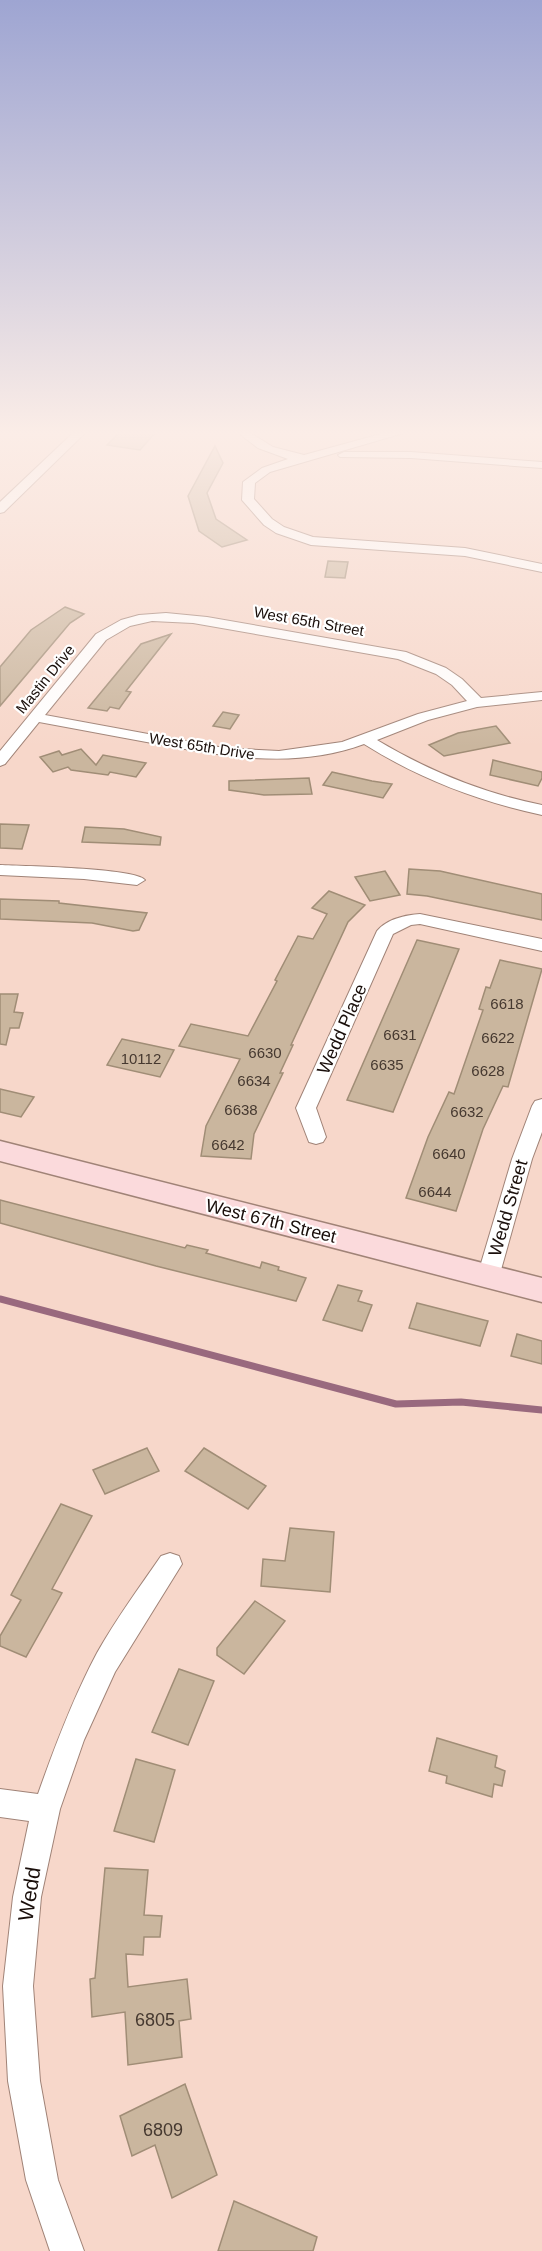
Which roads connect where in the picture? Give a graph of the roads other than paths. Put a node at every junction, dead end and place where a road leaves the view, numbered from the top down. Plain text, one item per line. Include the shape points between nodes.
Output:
1 (300, 537) edge
2 (542, 568) edge
3 (122, 625) joint
4 (542, 696) edge
5 (477, 703) junction
6 (35, 717) junction
7 (367, 740) junction
8 (0, 761) edge
9 (542, 810) edge
10 (0, 870) edge
11 (137, 880) dead end
12 (542, 945) edge
13 (542, 1106) edge
14 (316, 1137) dead end
15 (0, 1151) edge
16 (488, 1277) junction
17 (542, 1290) edge
18 (171, 1564) dead end
19 (0, 1803) edge
20 (46, 1809) junction
21 (67, 2251) edge

1 - 2 street via 465,552
3 - 5 street, West 65th Street via 139,619 177,616 401,655 441,671
3 - 6 street, Mastin Drive via 101,637
4 - 5 street, West 65th Drive
5 - 7 street, West 65th Drive via 423,717
6 - 7 street, West 65th Drive via 265,755 309,753
6 - 8 street, Mastin Drive
7 - 9 street via 453,787
10 - 11 street
12 - 14 street, Wedd Place via 420,919 407,920 386,931 306,1108
13 - 16 street, Wedd Street via 522,1159
15 - 16 street, West 67th Street
16 - 17 street, West 67th Street
18 - 20 street, Wedd via 106,1663 72,1737
19 - 20 street
20 - 21 street, Wedd via 27,1897 18,1986 24,2081 42,2180

